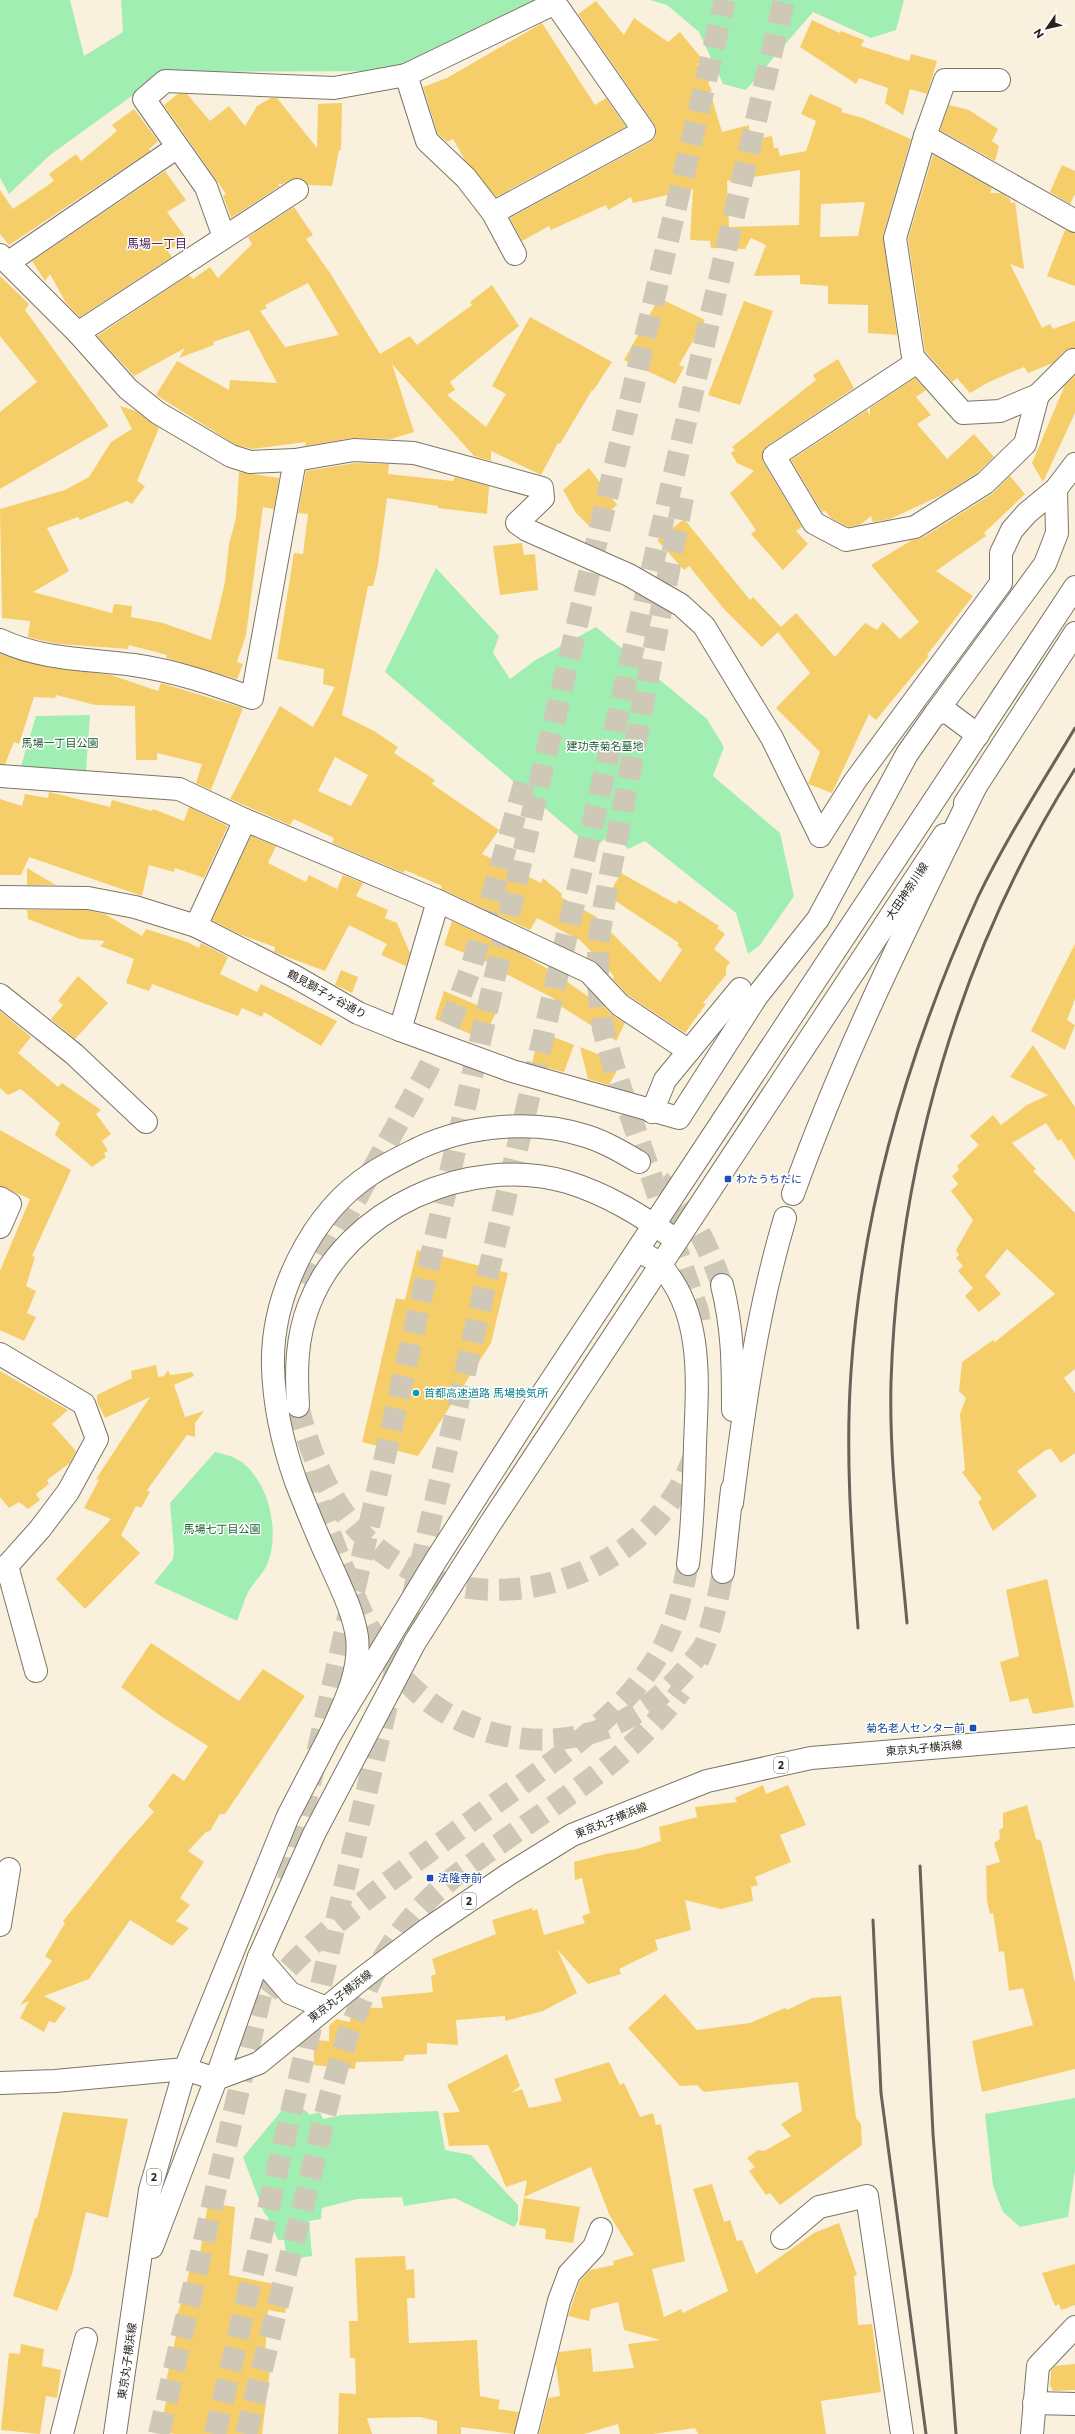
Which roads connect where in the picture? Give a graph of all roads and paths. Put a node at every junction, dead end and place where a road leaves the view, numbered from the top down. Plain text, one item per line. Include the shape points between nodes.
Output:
1 (406, 75) junction
2 (999, 80) dead end
3 (925, 136) junction
4 (176, 148) junction
5 (297, 190) dead end
6 (493, 213) junction
7 (1075, 221) edge
8 (224, 236) junction
9 (515, 254) dead end
10 (4, 258) edge
11 (78, 333) junction
12 (1075, 360) edge
13 (917, 362) junction
14 (1038, 395) junction
15 (295, 460) junction
16 (1075, 464) edge
17 (1056, 489) junction
18 (1075, 587) edge
19 (1075, 633) edge
20 (0, 640) edge
21 (935, 714) junction
22 (978, 735) junction
23 (0, 776) edge
24 (975, 788) junction
25 (245, 820) junction
26 (0, 897) edge
27 (438, 901) junction
28 (196, 926) junction
29 (740, 989) dead end
30 (0, 995) edge
31 (400, 1030) junction
32 (689, 1051) junction
33 (652, 1112) junction
34 (146, 1122) dead end
35 (639, 1162) dead end
36 (793, 1194) dead end
37 (0, 1198) edge
38 (785, 1218) dead end
39 (654, 1225) junction
40 (0, 1227) edge
41 (676, 1240) junction
42 (638, 1250) junction
43 (660, 1264) junction
44 (722, 1285) tunnel mouth
45 (0, 1354) edge
46 (298, 1406) tunnel mouth
47 (732, 1503) junction
48 (688, 1564) tunnel mouth
49 (3, 1567) edge
50 (722, 1572) tunnel mouth
51 (36, 1671) dead end
52 (330, 1736) junction
53 (1075, 1736) edge
54 (9, 1869) dead end
55 (0, 1925) edge
56 (260, 1957) junction
57 (324, 2008) junction
58 (185, 2069) junction
59 (216, 2078) junction
60 (0, 2083) edge
61 (601, 2228) dead end
62 (782, 2238) dead end
63 (138, 2287) junction
64 (1075, 2328) edge
65 (86, 2339) dead end
66 (1034, 2403) junction
67 (1075, 2404) edge
68 (62, 2434) edge
69 (116, 2434) edge
70 (526, 2434) edge
71 (902, 2434) edge
72 (1032, 2434) edge

1 - 4 main road via 334,88 165,80 144,99
1 - 6 main road via 427,142 466,178
1 - 6 main road via 555,3 644,131
2 - 3 main road via 945,80
3 - 7 main road
3 - 13 main road via 896,238 913,357
4 - 8 main road via 206,187
4 - 10 main road
5 - 8 main road
6 - 9 main road
8 - 11 main road
10 - 11 main road
11 - 15 main road via 128,389 158,414 231,456 250,462
12 - 14 main road
13 - 14 main road via 963,413 1000,411
13 - 14 main road via 774,456 814,523 846,540 915,527 985,483 1025,444
15 - 17 main road via 354,450 414,453 542,488 543,498 517,523 527,530 629,575 681,605 704,626 772,738 820,836 855,780 1001,583 1001,553 1012,530 1027,513
15 - 20 main road via 252,698 191,676 136,665 54,657
16 - 17 main road
17 - 21 main road via 1057,533 1045,564
18 - 22 main road
19 - 24 main road, 大田神奈川線
21 - 22 main road via 946,712
21 - 33 main road via 907,754 818,919 757,996 679,1118
22 - 39 main road
23 - 25 main road via 179,789
24 - 36 main road via 859,1028 833,1087
24 - 41 main road, 大田神奈川線
25 - 27 main road
25 - 28 main road
26 - 28 main road, 鶴見獅子ヶ谷通り via 88,898 135,907
27 - 31 main road
27 - 32 main road via 589,972 620,1005
28 - 31 main road, 鶴見獅子ヶ谷通り via 294,976 358,1013
29 - 32 main road
30 - 34 main road via 74,1054
31 - 33 main road, 鶴見獅子ヶ谷通り via 512,1071
32 - 33 main road via 665,1080
35 - 52 main road via 616,1148 587,1136 558,1129 528,1127 465,1133 429,1144 370,1174 341,1199 316,1227 298,1258 277,1325 273,1365 276,1404 295,1479 346,1600 357,1638 352,1686
37 - 40 main road via 10,1204
38 - 47 main road via 753,1350
39 - 41 main road
39 - 42 main road
39 - 46 main road via 597,1193 566,1182 534,1177 496,1176 461,1180 425,1192 394,1208 367,1227 342,1251 324,1275 309,1305 300,1336 296,1370
41 - 43 main road, 大田神奈川線
42 - 43 main road
42 - 52 main road via 436,1560
43 - 48 main road via 683,1303 696,1349 692,1530
43 - 56 main road, 大田神奈川線 via 415,1642 321,1821
44 - 47 main road via 731,1319 734,1356
45 - 49 main road via 84,1404 97,1440 68,1492 40,1529
47 - 50 main road
49 - 51 main road
52 - 58 main road, 東京丸子横浜線 via 285,1822
53 - 57 main road, 東京丸子横浜線 / 2 via 811,1758 707,1781 572,1835 429,1928
54 - 55 main road
56 - 57 main road via 290,1992
56 - 59 main road, 大田神奈川線
57 - 59 main road, 東京丸子横浜線 / 2 via 259,2063
58 - 59 main road
58 - 60 main road via 55,2081
58 - 63 main road, 東京丸子横浜線 / 2 via 150,2190
59 - 63 main road, 東京丸子横浜線 / 2 via 177,2176
61 - 70 main road via 594,2247 570,2274 559,2300
62 - 71 main road via 819,2207 867,2196
63 - 69 main road, 東京丸子横浜線 / 2
64 - 66 main road via 1038,2366
65 - 68 main road
66 - 67 main road
66 - 72 main road

